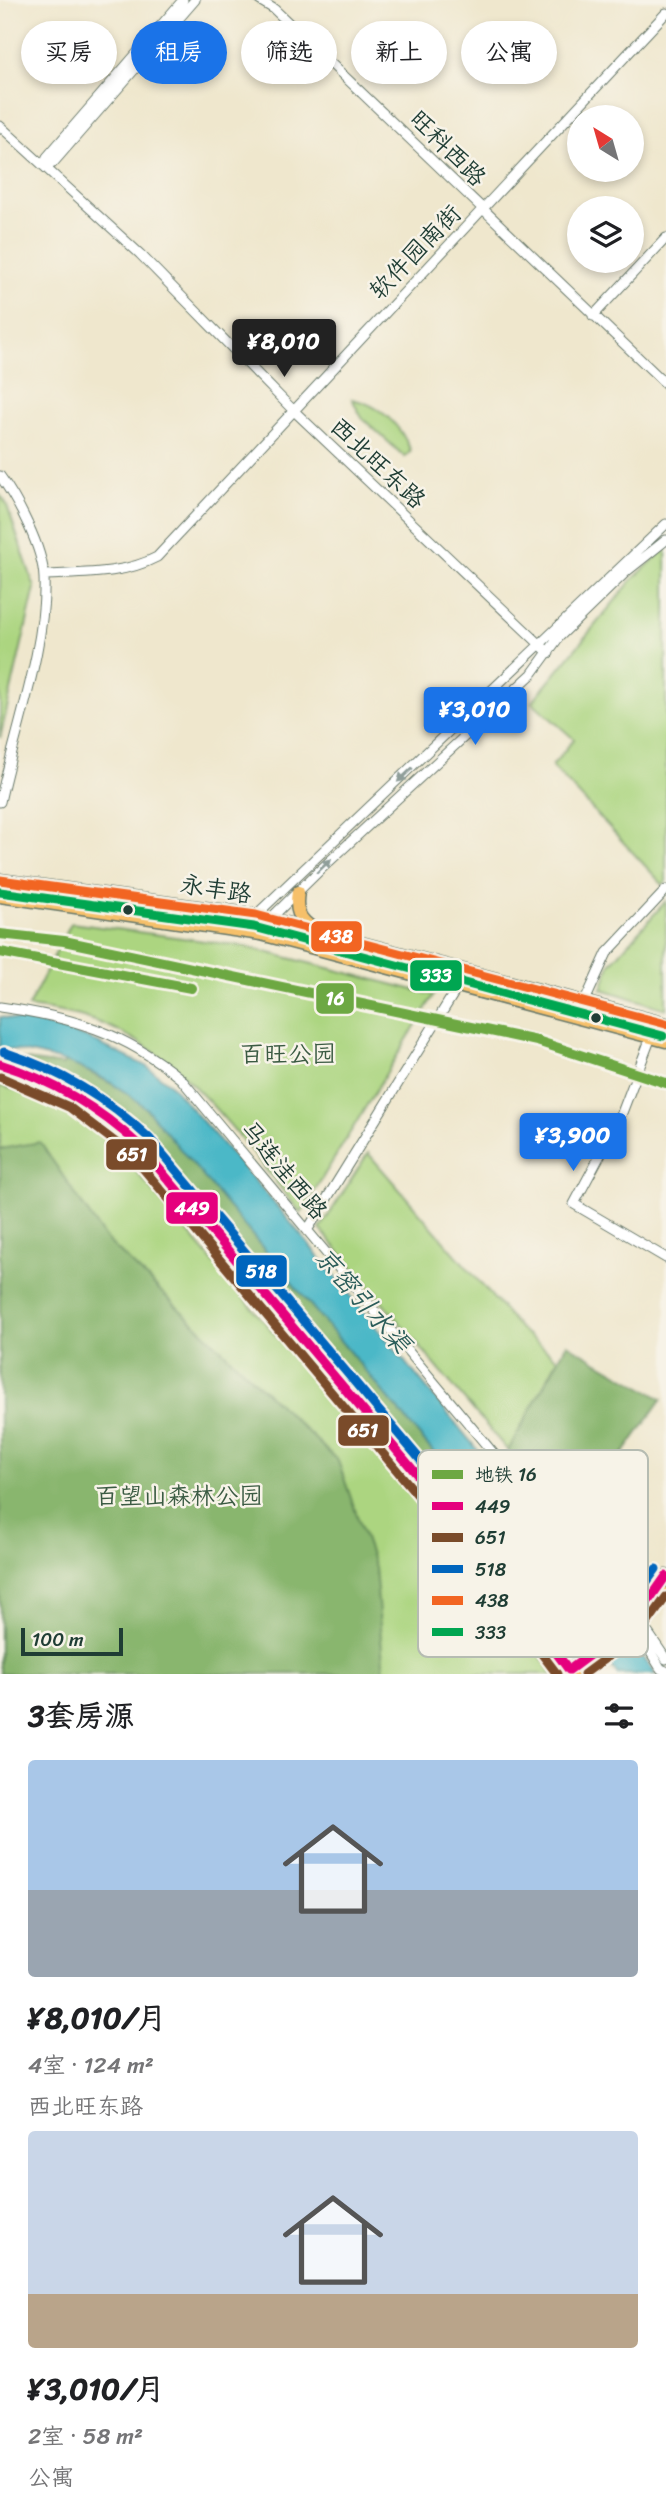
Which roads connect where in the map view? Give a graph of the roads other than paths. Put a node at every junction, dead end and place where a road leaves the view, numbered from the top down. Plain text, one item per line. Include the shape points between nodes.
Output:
1 (183, 0) edge
2 (195, 0) edge
3 (259, 0) edge
4 (268, 0) edge
5 (274, 9) junction
6 (666, 13) edge
7 (0, 125) edge
8 (45, 167) junction
9 (482, 209) junction
10 (666, 238) edge
11 (593, 316) junction
12 (666, 384) edge
13 (292, 409) junction
14 (0, 476) edge
15 (666, 524) edge
16 (666, 540) edge
17 (44, 575) junction
18 (542, 645) junction
19 (549, 653) junction
20 (0, 802) edge
21 (0, 880) edge
22 (666, 890) edge
23 (298, 892) junction
24 (0, 896) edge
25 (256, 915) junction
26 (270, 919) junction
27 (320, 933) junction
28 (261, 934) junction
29 (457, 988) junction
30 (585, 1001) junction
31 (0, 1007) edge
32 (666, 1024) edge
33 (651, 1037) junction
34 (666, 1041) edge
35 (0, 1064) edge
36 (0, 1071) edge
37 (308, 1229) junction
38 (666, 1258) edge
39 (491, 1450) edge
40 (418, 1476) edge
41 (418, 1488) edge
42 (666, 1576) edge
43 (666, 1594) edge
44 (648, 1604) edge
45 (648, 1612) edge
46 (648, 1639) edge
47 (648, 1647) edge
48 (555, 1657) edge
49 (556, 1657) edge
50 (593, 1657) edge
51 (666, 1659) edge
52 (666, 1671) edge
53 (568, 1673) edge

1 - 8 street via 47,157
2 - 8 street
3 - 5 street
4 - 5 street
5 - 9 street, 旺科西路
6 - 9 street, 软件园南街
7 - 8 street, 西北旺东路
8 - 13 street, 西北旺东路 via 140,254
9 - 11 street, 旺科西路
9 - 13 street, 软件园南街
10 - 11 street
11 - 12 street, 旺科西路
13 - 17 street, 软件园南街 via 157,557 121,570
13 - 18 street, 西北旺东路
14 - 17 street via 13,493
15 - 18 street
16 - 19 street via 627,571 559,637
17 - 20 street via 43,620
18 - 19 street, 西北旺东路
18 -> 25 street
23 -> 19 street
21 - 25 main road, 永丰路
22 - 30 street via 607,953
23 - 26 street
23 - 27 main road via 299,917
24 - 28 main road, 永丰路
25 - 26 main road, 永丰路
25 - 28 street
26 - 27 main road, 永丰路
26 - 28 street
27 - 30 main road, 永丰路
28 - 29 main road, 永丰路
29 - 33 main road, 永丰路
29 - 37 street
30 - 32 main road, 永丰路
31 - 37 street, 马连洼西路 via 74,1019 162,1063 208,1109
33 - 34 main road, 永丰路
33 - 38 street via 620,1118 574,1203
35 - 40 main road via 81,1098 140,1146
36 - 41 main road via 70,1101 132,1149
37 - 39 street, 马连洼西路
42 - 44 main road
43 - 45 main road
46 - 51 street, 马连洼西路
47 - 52 street, 马连洼西路
48 - 53 main road
49 - 53 main road
50 - 53 main road

